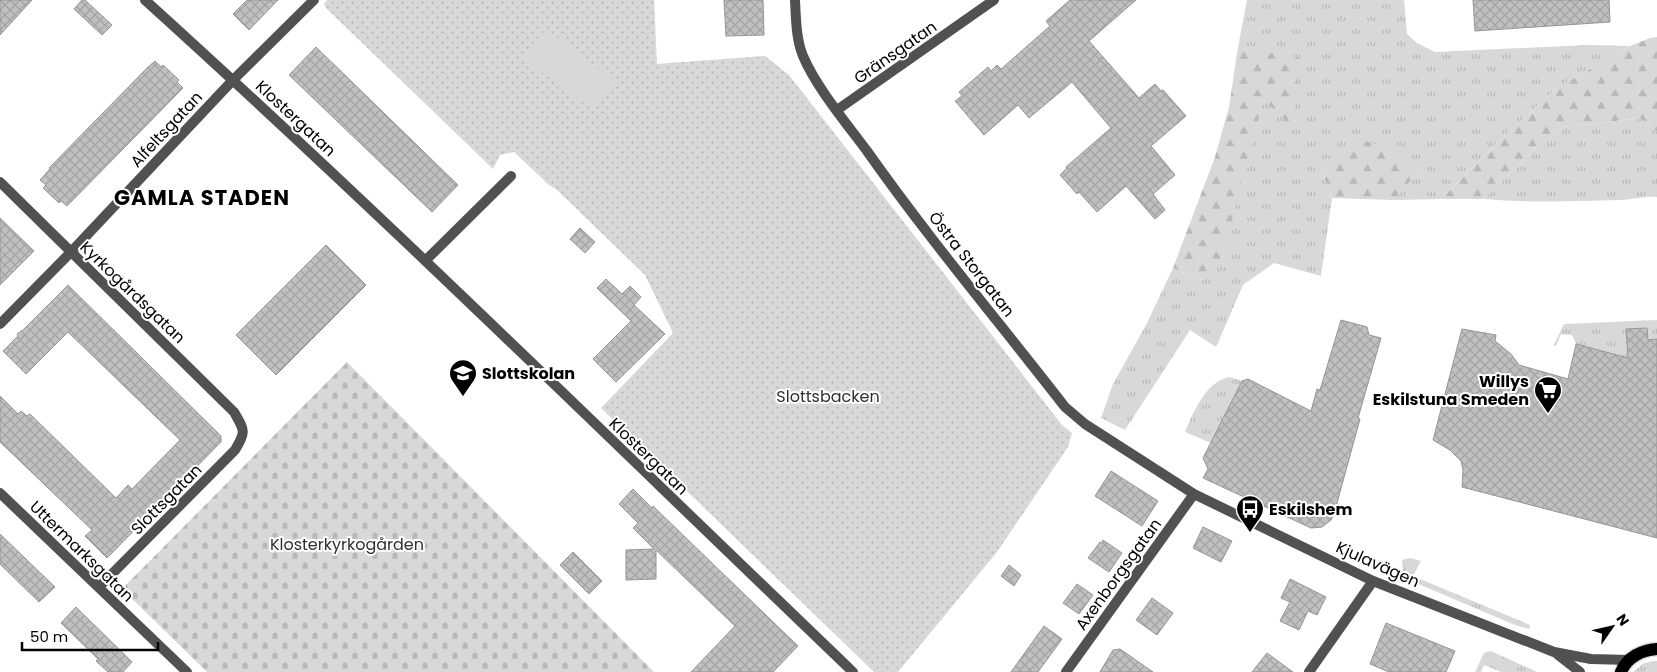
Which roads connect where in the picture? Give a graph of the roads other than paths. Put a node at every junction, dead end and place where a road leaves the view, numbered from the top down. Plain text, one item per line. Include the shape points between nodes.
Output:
1 (145, 0) edge
2 (314, 0) edge
3 (795, 0) edge
4 (994, 0) edge
5 (233, 80) junction
6 (837, 110) junction
7 (511, 176) dead end
8 (0, 182) edge
9 (71, 252) junction
10 (426, 260) junction
11 (0, 324) edge
12 (242, 426) joint
13 (0, 493) edge
14 (1194, 494) junction
15 (1373, 581) junction
16 (99, 587) junction
17 (1654, 647) edge
18 (1554, 652) junction
19 (1629, 660) junction
20 (187, 672) edge
21 (853, 672) edge
22 (1066, 672) edge
23 (1309, 672) edge
24 (1580, 672) edge
25 (1621, 672) edge

1 - 5 street, Klostergatan
2 - 5 street, Alfeltsgatan
3 - 6 street, Östra Storgatan via 803,56
4 - 6 street, Gränsgatan
5 - 9 street, Alfeltsgatan
5 - 10 street, Klostergatan
6 - 14 street, Östra Storgatan via 895,191 1065,407 1085,424
7 - 10 street
8 - 9 street, Kyrkogårdsgatan
9 - 11 street, Alfeltsgatan
9 - 12 street, Kyrkogårdsgatan via 234,412
10 - 21 street, Klostergatan
12 - 16 street, Slottsgatan via 244,435 235,450
13 - 16 street, Uttermarksgatan
14 - 15 street, Kjulavägen
14 - 22 street, Axenborgsgatan
15 - 18 street, Kjulavägen
15 - 23 street
16 - 20 street, Uttermarksgatan
17 - 19 main road
18 - 19 street, Kjulavägen via 1591,659
18 - 24 street, Kjulavägen
19 - 25 main road

